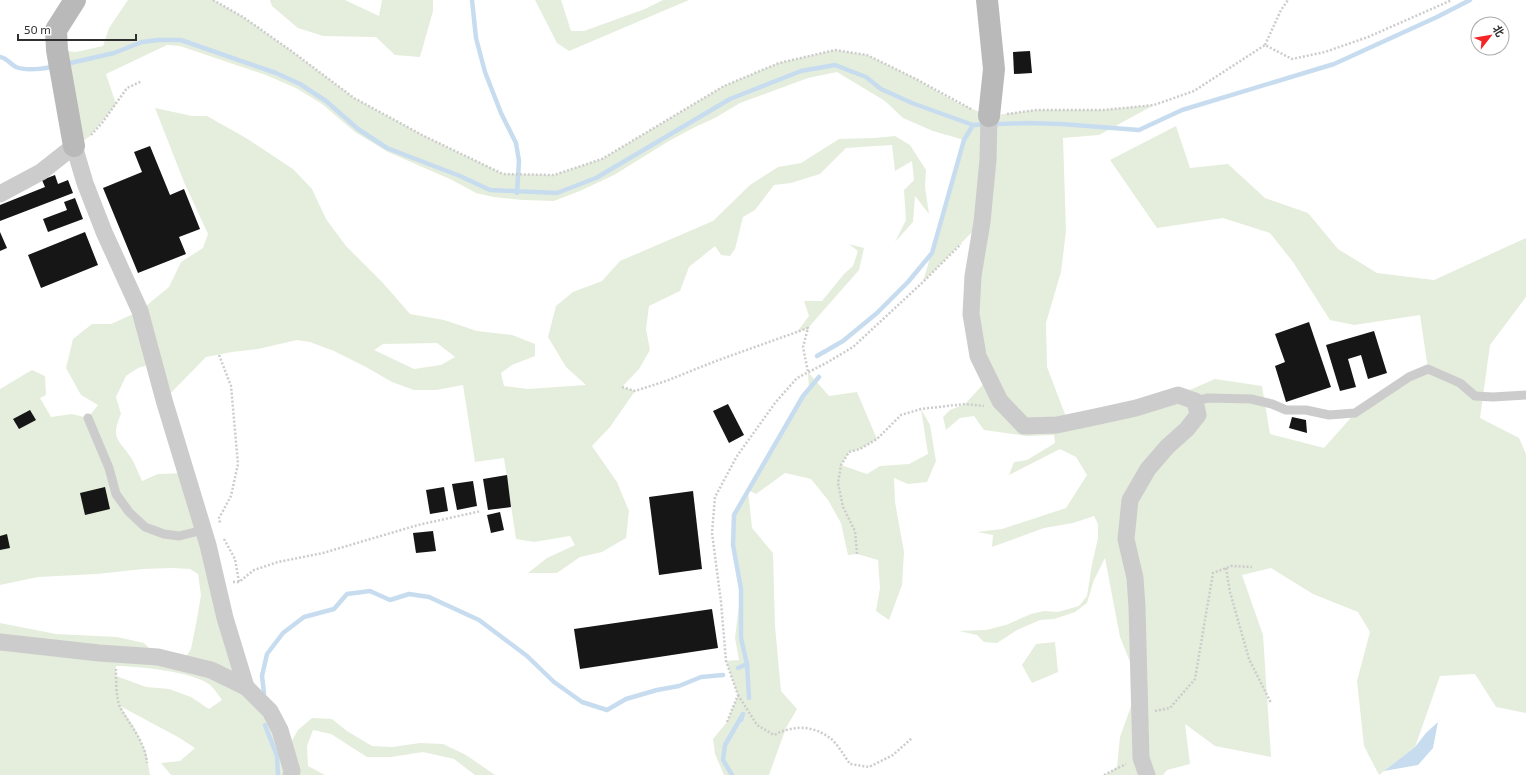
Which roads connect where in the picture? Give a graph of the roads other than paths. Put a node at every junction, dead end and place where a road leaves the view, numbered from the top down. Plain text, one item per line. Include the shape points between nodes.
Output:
1 (74, 0) edge
2 (987, 0) edge
3 (989, 123) joint
4 (74, 146) junction
5 (0, 194) edge
6 (1526, 395) edge
7 (1195, 401) junction
8 (88, 418) dead end
9 (203, 530) junction
10 (0, 642) edge
11 (246, 687) junction
12 (291, 775) edge
13 (1147, 775) edge

1 - 4 street via 56,30 57,50
2 - 3 street via 994,69
3 - 7 street via 988,160 982,222 973,276 971,314 978,356 1000,401 1024,426 1057,425 1136,408 1178,395
4 - 5 street via 41,172
4 - 9 street via 104,232 140,311
6 - 7 lane via 1475,396 1460,383 1428,369 1409,377 1355,413 1329,415 1306,410 1286,410 1251,399 1208,398
7 - 13 street via 1198,415 1148,469 1130,500 1126,539 1135,578 1141,758
8 - 9 lane via 109,468 116,494 129,512 145,527 164,534 179,536
9 - 11 street via 225,618
10 - 11 street via 158,658 211,670
11 - 12 street via 270,711 280,730

